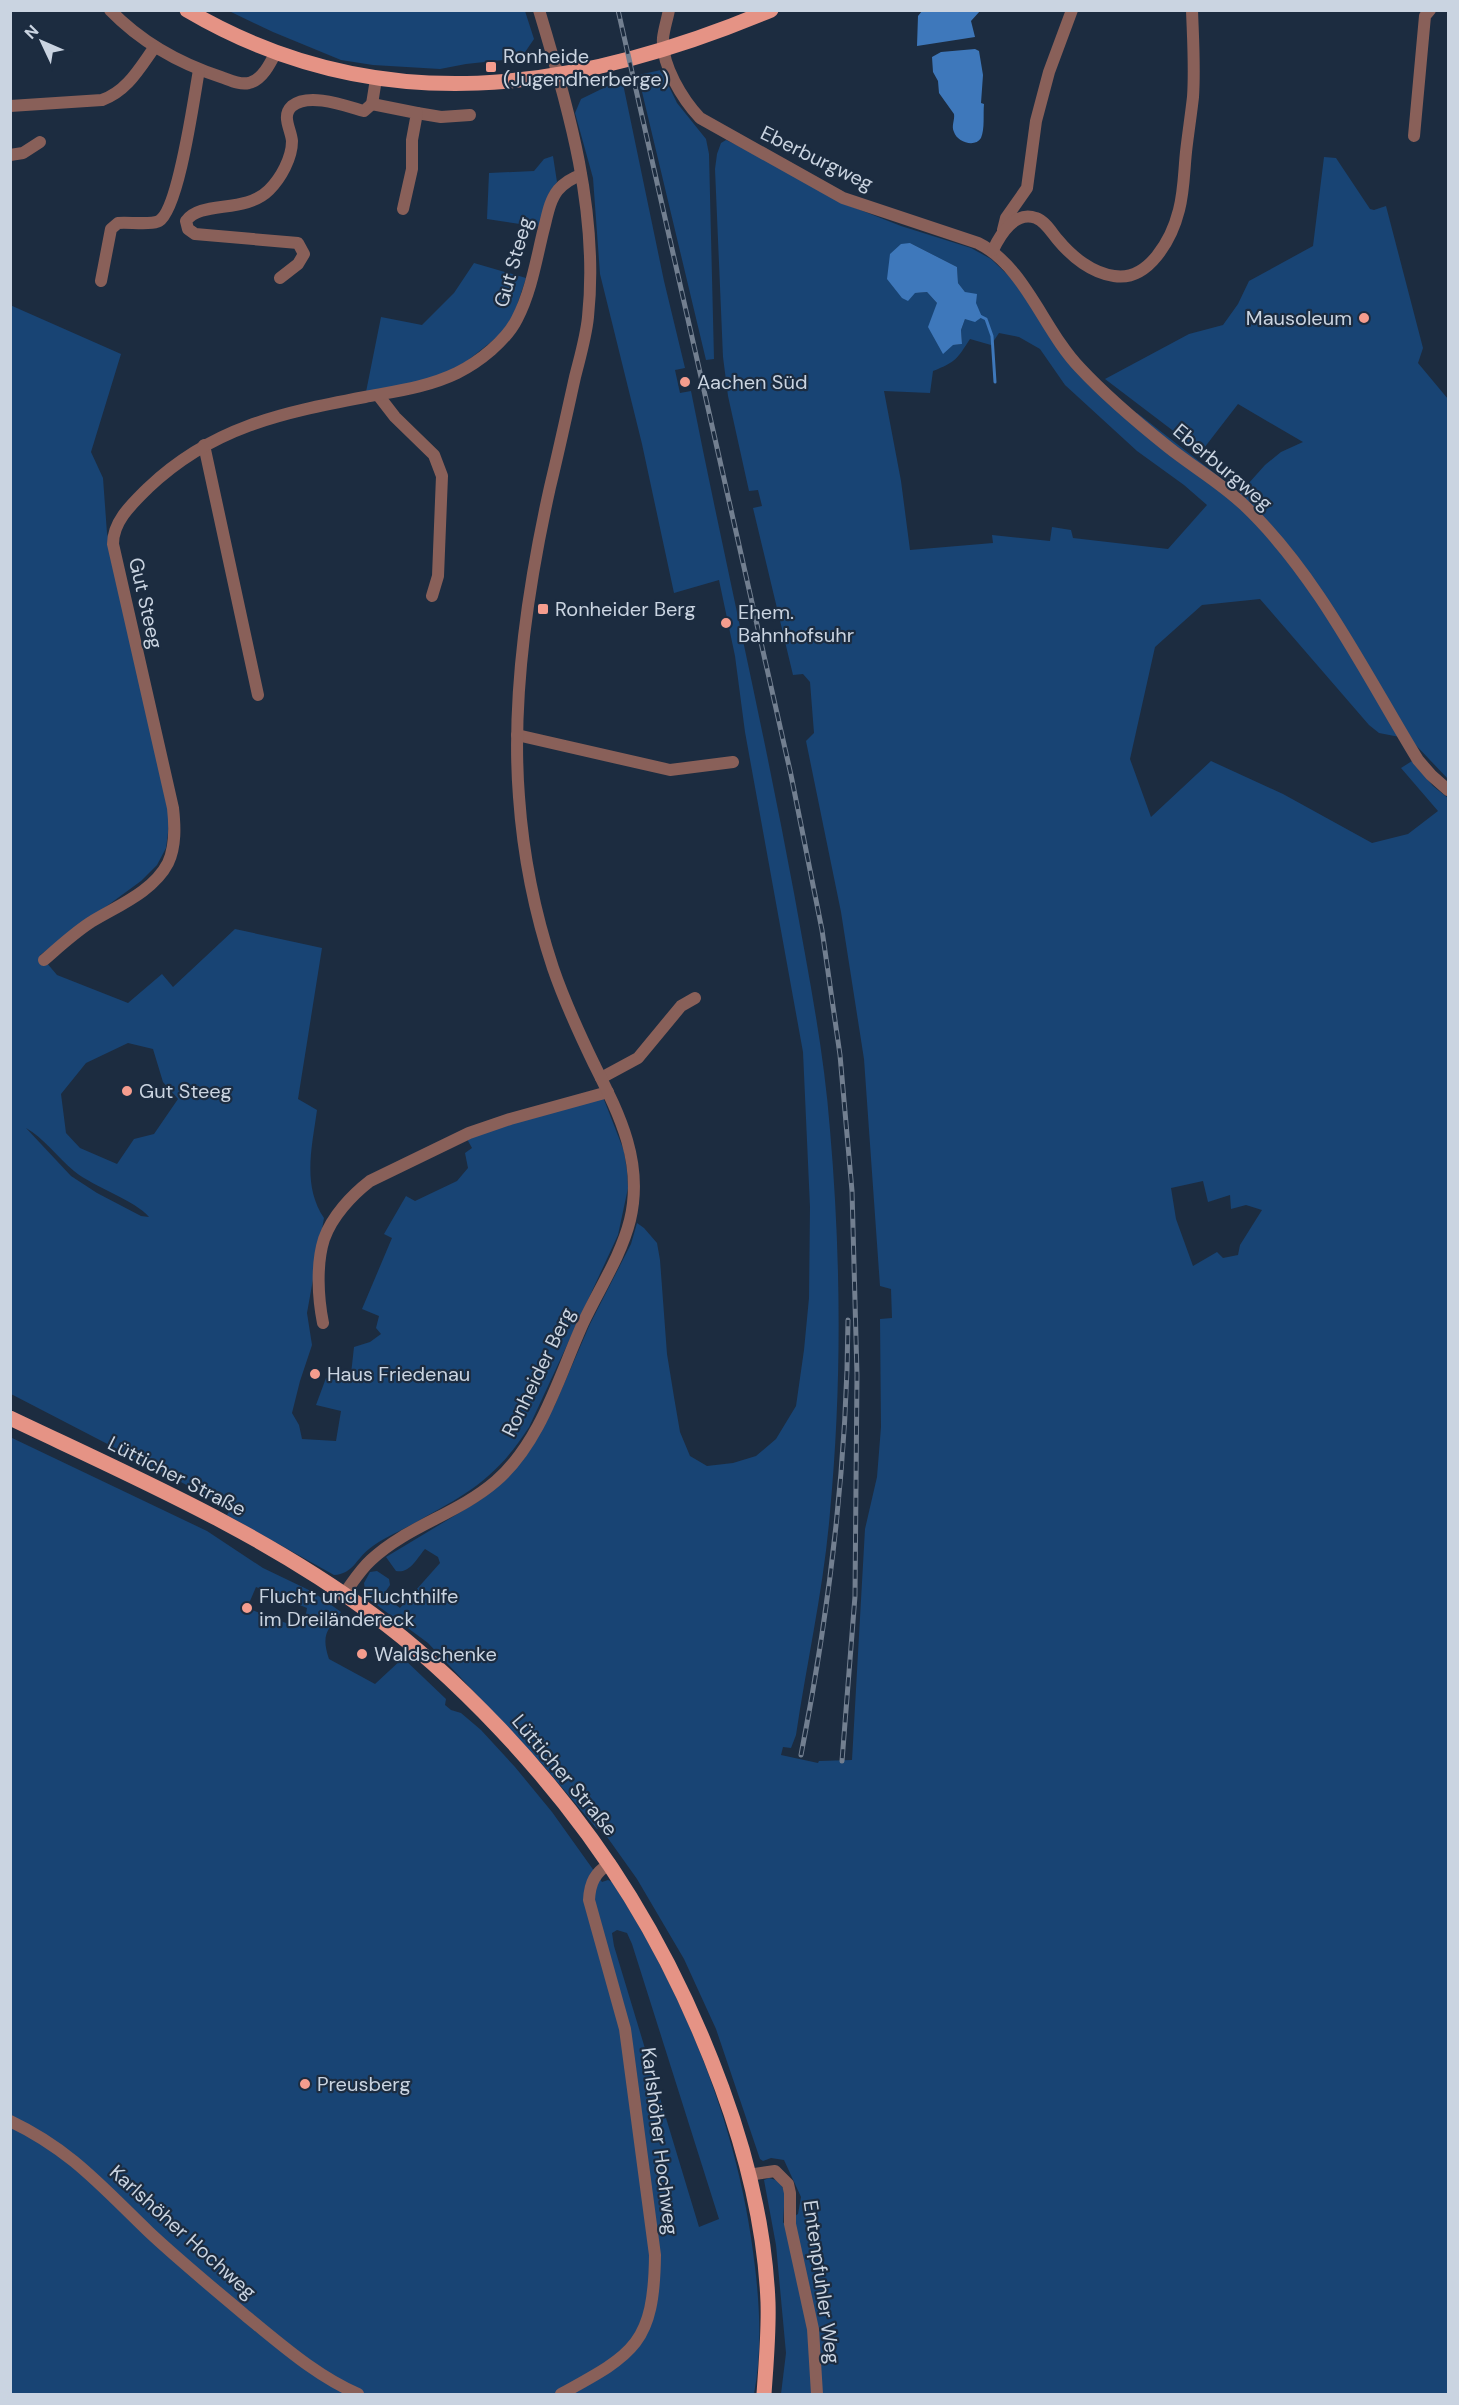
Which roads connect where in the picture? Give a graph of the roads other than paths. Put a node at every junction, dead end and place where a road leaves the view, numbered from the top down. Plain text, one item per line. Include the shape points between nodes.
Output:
1 (110, 10) edge
2 (187, 10) edge
3 (539, 10) edge
4 (669, 10) edge
5 (771, 10) edge
6 (1071, 10) edge
7 (1192, 10) edge
8 (1430, 10) edge
9 (154, 48) junction
10 (663, 51) junction
11 (276, 52) junction
12 (200, 70) junction
13 (559, 76) junction
14 (376, 79) junction
15 (372, 104) junction
16 (10, 106) edge
17 (417, 113) junction
18 (470, 115) dead end
19 (1414, 136) dead end
20 (40, 142) dead end
21 (10, 155) edge
22 (581, 175) junction
23 (403, 209) dead end
24 (1003, 231) junction
25 (993, 250) junction
26 (280, 278) dead end
27 (101, 281) dead end
28 (378, 395) junction
29 (204, 445) junction
30 (432, 596) dead end
31 (258, 695) dead end
32 (517, 735) junction
33 (733, 762) dead end
34 (1449, 790) edge
35 (44, 960) dead end
36 (694, 998) dead end
37 (601, 1078) junction
38 (608, 1092) junction
39 (323, 1323) dead end
40 (10, 1418) edge
41 (344, 1594) junction
42 (610, 1863) junction
43 (10, 2121) edge
44 (748, 2175) junction
45 (358, 2394) edge
46 (561, 2394) edge
47 (764, 2394) edge
48 (817, 2394) edge

1 - 9 street
2 - 11 main road
3 - 13 street, Ronheider Berg
4 - 10 street
5 - 10 main road
6 - 24 street via 1036,121 1027,188 1006,218
7 - 24 street via 1193,97 1182,195 1175,223 1159,253 1138,273 1111,276 1083,264 1036,218 1025,216
8 - 19 street via 1425,16
9 - 12 street
9 - 16 street via 130,82 112,96 102,100
10 - 13 main road
10 - 25 street, Eberburgweg via 687,105 717,129 843,198
11 - 12 street via 269,66 250,83
11 - 14 main road
12 - 27 street via 177,186 169,207 156,222 118,223 111,229
13 - 14 main road via 474,85
13 - 22 street, Ronheider Berg
14 - 15 street
15 - 17 street
15 - 26 street via 363,111 322,100 293,105 288,112 292,141 288,159 269,190 254,201 200,211 186,221 188,229 202,235 298,243 304,254 301,260
17 - 18 street via 441,117
17 - 23 street via 412,169
20 - 21 street via 23,153
22 - 28 street, Gut Steeg via 572,177 554,197 527,296 508,333 476,362 457,373
22 - 32 street, Ronheider Berg via 591,268 588,321 541,530 525,633
24 - 25 street
25 - 34 street, Eberburgweg via 1017,277 1079,368 1169,447 1244,505 1274,538 1341,632 1418,760
28 - 29 street, Gut Steeg via 265,419
28 - 30 street via 434,455 442,476 438,576
29 - 31 street
29 - 35 street, Gut Steeg via 142,494 113,532 115,558 173,808 172,852 168,864 152,883 89,924
32 - 33 street via 670,770
32 - 37 street, Ronheider Berg via 519,798 534,895 553,968
36 - 37 street via 681,1006 638,1058
37 - 38 street, Ronheider Berg
38 - 39 street via 469,1133 357,1191 324,1239 320,1269
38 - 41 street, Ronheider Berg via 620,1115 632,1158 635,1191 631,1217 536,1430 499,1479 476,1497 388,1546 371,1560
40 - 41 main road, Lütticher Straße via 209,1513
41 - 42 main road, Lütticher Straße via 411,1644 479,1706 568,1806
42 - 44 main road, Lütticher Straße via 640,1910 704,2040
42 - 46 street, Karlshöher Hochweg via 593,1878 589,1900 626,2028 654,2255 654,2283 646,2324 636,2344 604,2371
43 - 45 street, Karlshöher Hochweg via 56,2146 82,2166 183,2263 314,2371
44 - 47 main road, Lütticher Straße via 762,2241 768,2301
44 - 48 street, Entenpfuhler Weg via 775,2171 788,2184 790,2224 813,2329

